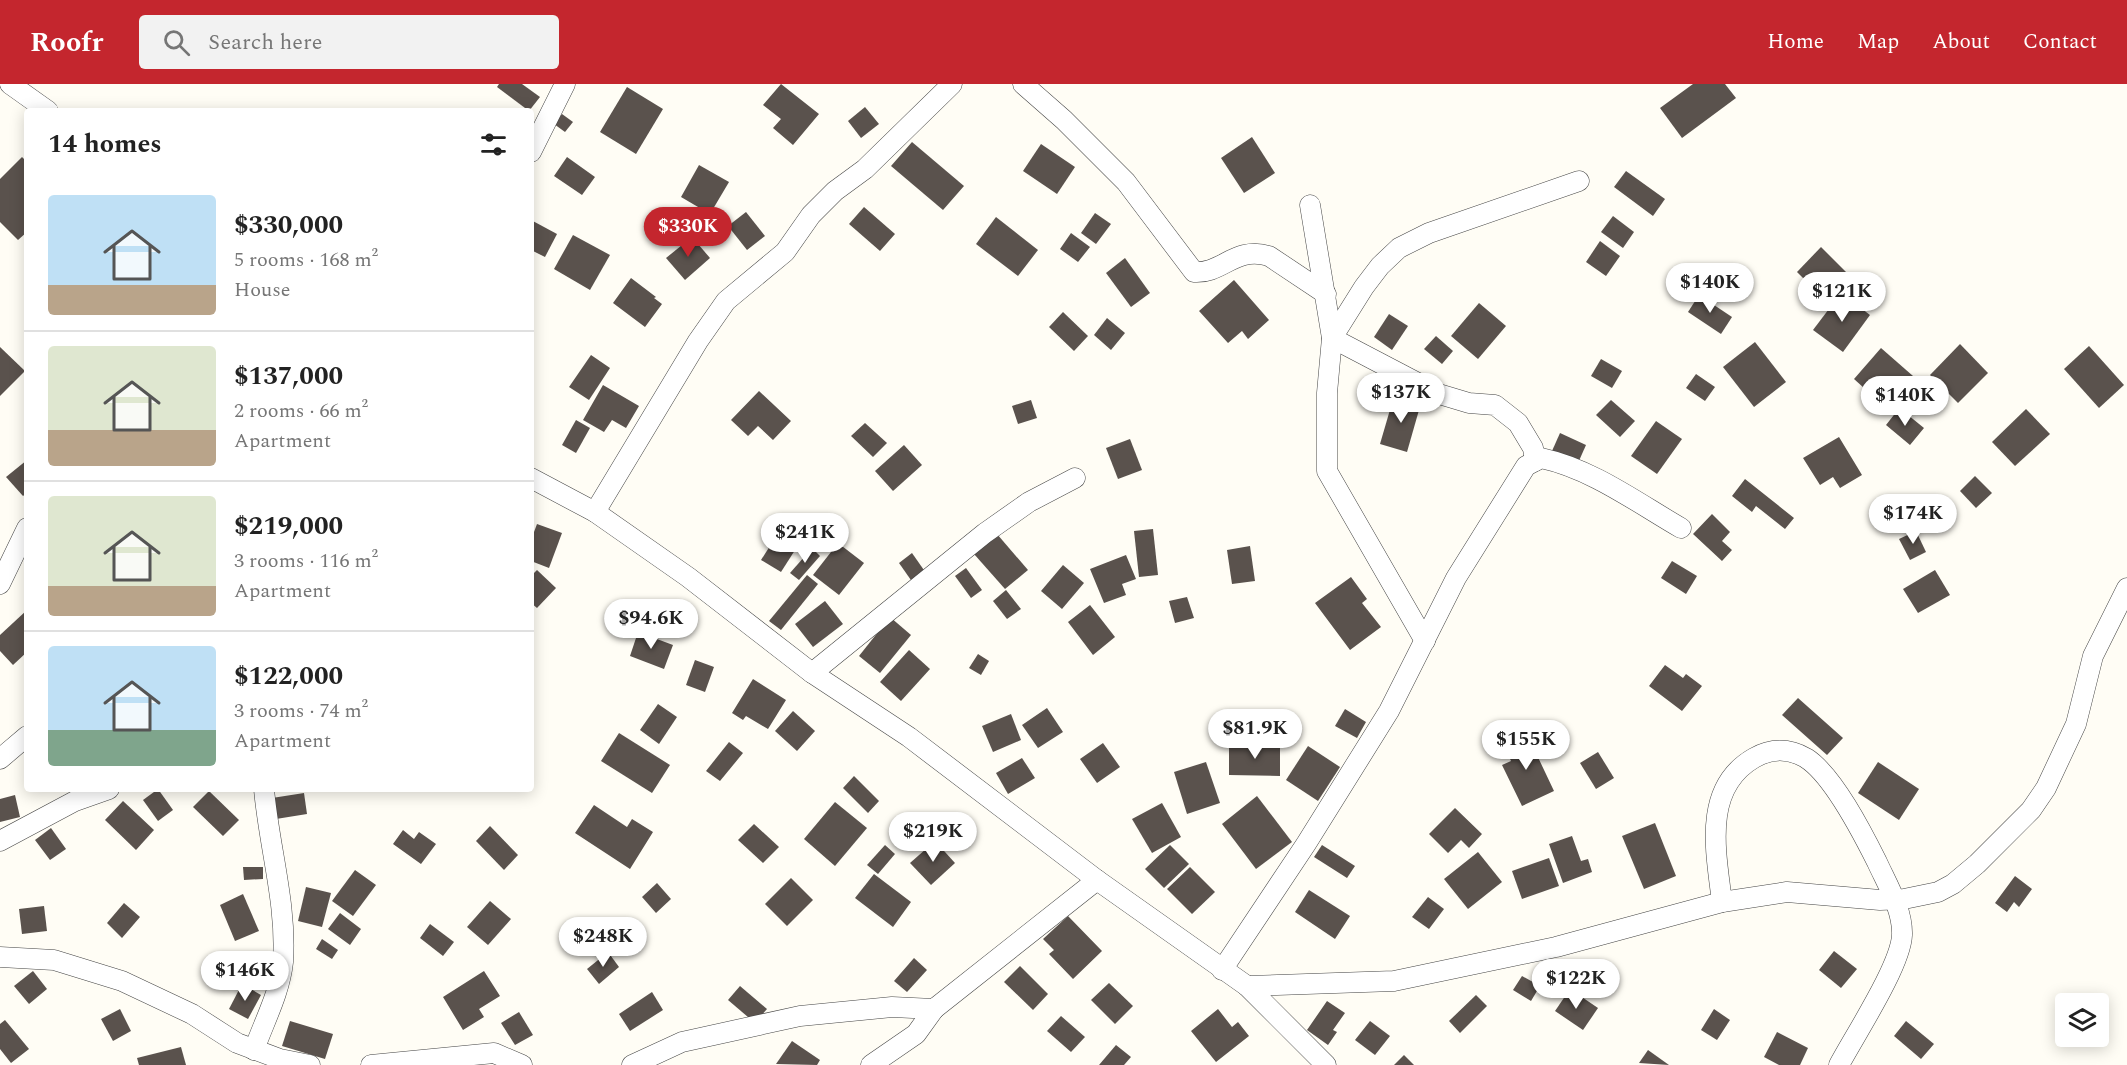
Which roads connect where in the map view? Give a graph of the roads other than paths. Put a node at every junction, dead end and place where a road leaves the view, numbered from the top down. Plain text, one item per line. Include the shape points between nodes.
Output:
1 (10, 84) edge
2 (565, 84) edge
3 (952, 84) edge
4 (1023, 84) edge
5 (44, 108) edge
6 (534, 146) edge
7 (1580, 181) dead end
8 (1310, 205) dead end
9 (1326, 294) junction
10 (1332, 338) junction
11 (1535, 461) junction
12 (1075, 478) dead end
13 (534, 480) edge
14 (595, 512) junction
15 (1681, 528) dead end
16 (24, 539) edge
17 (0, 584) edge
18 (2127, 588) edge
19 (1425, 641) junction
20 (812, 673) junction
21 (24, 739) edge
22 (0, 759) edge
23 (100, 792) edge
24 (264, 792) edge
25 (0, 841) edge
26 (1097, 880) junction
27 (1894, 900) junction
28 (1722, 902) junction
29 (0, 957) edge
30 (1222, 970) junction
31 (1247, 986) junction
32 (934, 1009) junction
33 (254, 1050) junction
34 (875, 1064) edge
35 (310, 1065) edge
36 (372, 1065) edge
37 (522, 1065) edge
38 (632, 1065) edge
39 (1326, 1065) edge
40 (1839, 1065) edge

1 - 5 street
2 - 6 street
3 - 14 street via 865,170 835,190 785,252 726,301
4 - 9 street via 1125,182 1194,272 1245,253 1259,254 1269,256
7 - 10 street via 1429,233 1400,248 1364,287
8 - 9 street
9 - 10 street
10 - 11 street via 1440,394 1469,403 1495,405 1518,423 1533,448
10 - 19 street via 1327,471
11 - 15 street via 1552,460 1594,477
11 - 19 street via 1526,466 1501,504 1456,578
12 - 20 street via 1029,502 985,533
13 - 14 street
14 - 20 street via 688,577
16 - 17 street
18 - 27 street via 2093,656 2076,724 2046,788 2031,810 1953,884 1938,892
19 - 30 street via 1389,711
20 - 26 street via 909,737
21 - 22 street
23 - 25 street via 75,801
24 - 33 street via 277,867 283,963 276,994
26 - 30 street
26 - 32 street
27 - 28 street via 1787,892
27 - 28 street via 1857,821 1835,790 1808,759 1776,749 1743,764 1722,792 1717,810 1716,851
27 - 40 street via 1902,935 1897,960
28 - 31 street via 1556,947 1394,981
29 - 33 street via 54,960 122,981 192,1014
30 - 31 street
31 - 39 street
32 - 34 street via 916,1034
32 - 38 street via 892,1007 800,1016 681,1042
33 - 35 street
36 - 37 street via 494,1053

